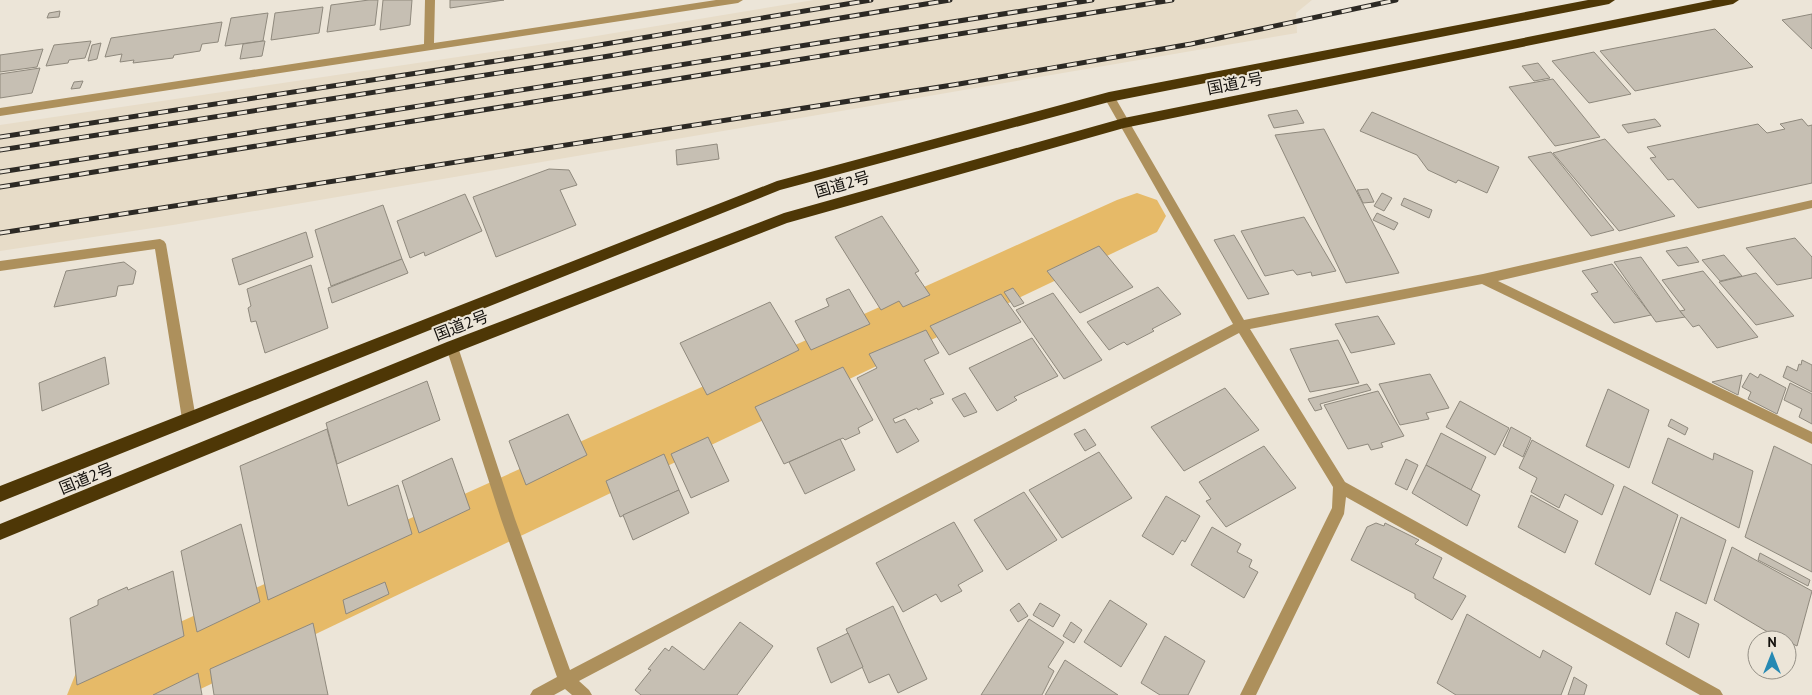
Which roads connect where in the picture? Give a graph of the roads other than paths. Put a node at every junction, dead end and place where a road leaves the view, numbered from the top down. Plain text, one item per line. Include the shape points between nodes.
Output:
1 (430, 0) edge
2 (738, 0) edge
3 (1608, 0) edge
4 (1733, 0) edge
5 (429, 48) junction
6 (1109, 97) junction
7 (0, 112) edge
8 (1124, 123) junction
9 (1812, 204) edge
10 (0, 266) edge
11 (1483, 279) junction
12 (1241, 326) junction
13 (452, 347) junction
14 (188, 419) junction
15 (1812, 438) edge
16 (1340, 486) junction
17 (0, 494) edge
18 (0, 532) edge
19 (566, 680) junction
20 (538, 695) edge
21 (584, 695) edge
22 (1248, 695) edge
23 (1715, 695) edge

1 - 5 street
2 - 5 street
3 - 6 highway, 国道2号
4 - 8 highway, 国道2号
5 - 7 street
6 - 8 street
6 - 14 highway, 国道2号 via 777,186
8 - 12 street
8 - 13 highway, 国道2号 via 784,218
9 - 11 street
10 - 14 street via 160,244
11 - 12 street
11 - 15 street
12 - 16 street
12 - 19 street
13 - 18 highway, 国道2号
13 - 19 street via 508,519
14 - 17 highway, 国道2号
16 - 22 street via 1339,509
16 - 23 street
19 - 20 street
19 - 21 street

